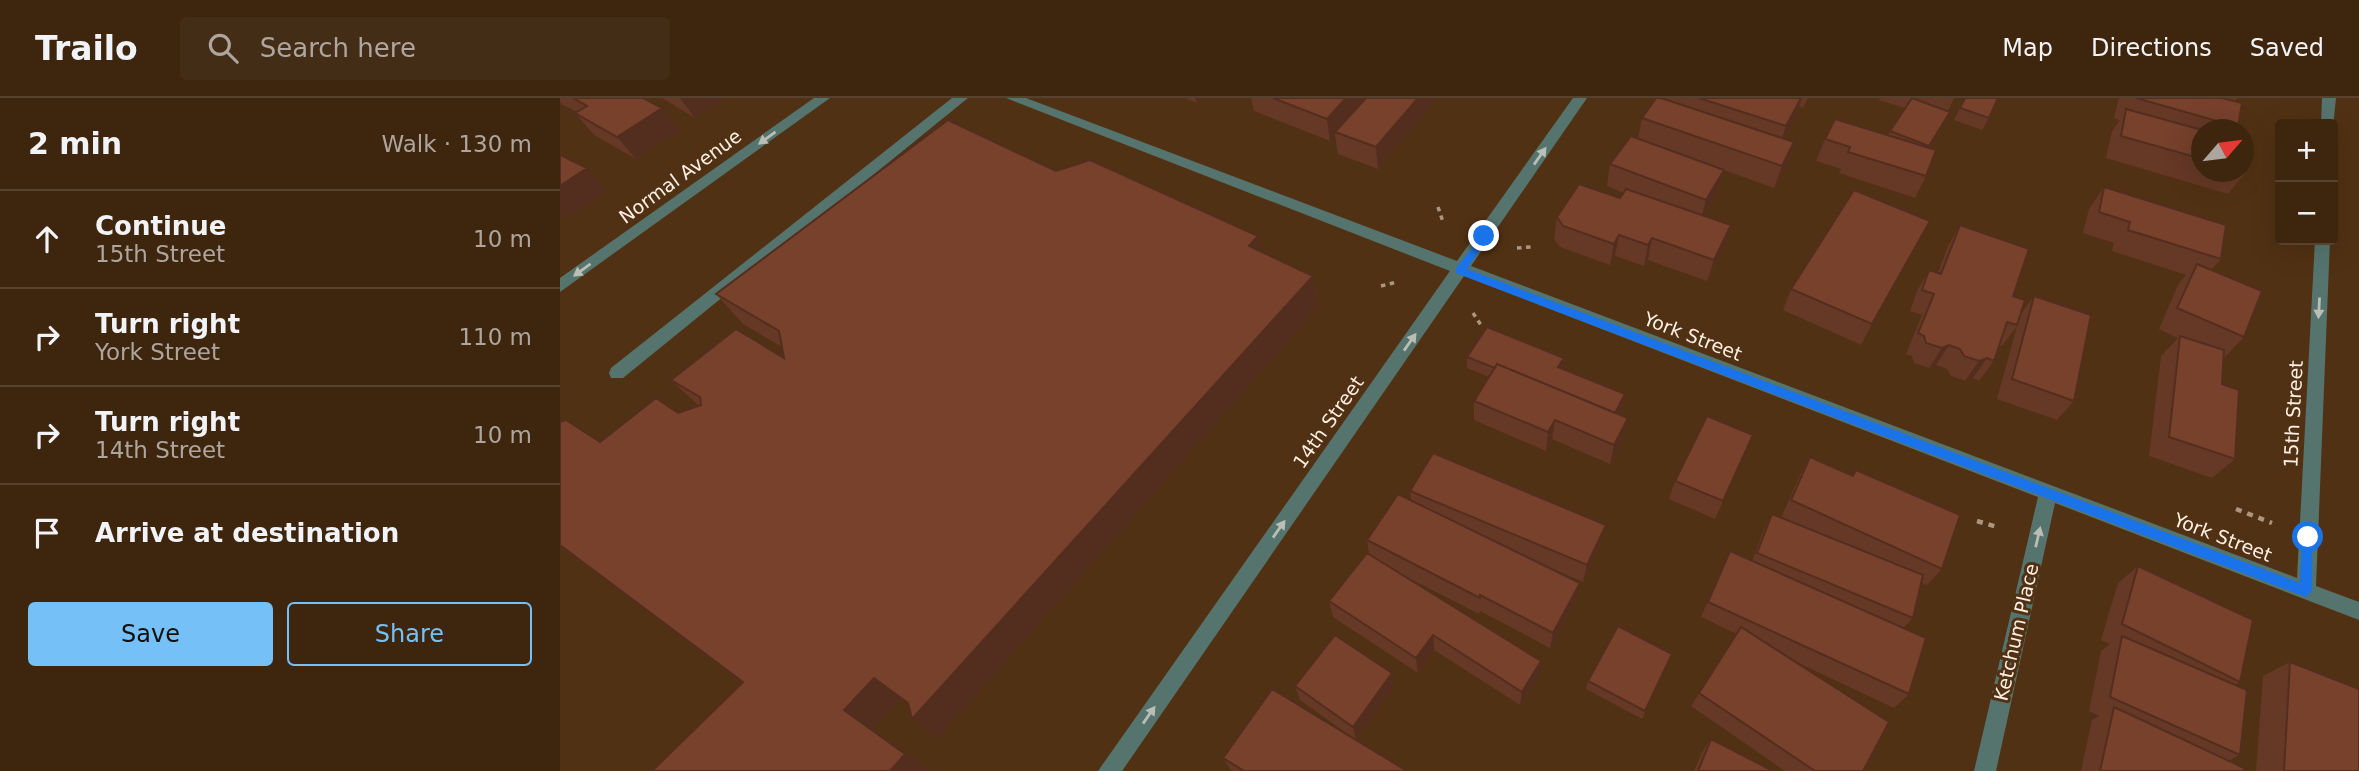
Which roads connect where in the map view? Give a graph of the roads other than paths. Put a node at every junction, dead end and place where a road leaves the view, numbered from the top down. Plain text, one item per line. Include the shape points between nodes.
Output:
1 (823, 98) edge
2 (961, 98) edge
3 (1013, 98) edge
4 (1580, 98) edge
5 (2329, 98) edge
6 (2328, 119) edge
7 (2323, 245) edge
8 (1460, 270) junction
9 (560, 286) edge
10 (617, 373) dead end
11 (2048, 493) junction
12 (2306, 591) junction
13 (2359, 611) edge
14 (1110, 771) edge
15 (1985, 771) edge

1 -> 9 street, Normal Avenue
2 - 10 street
3 - 8 street, York Street
8 -> 4 street, 14th Street
5 - 6 street
7 -> 12 street, 15th Street
8 - 11 street, York Street
14 -> 8 street, 14th Street
11 - 12 street, York Street
15 -> 11 street, Ketchum Place
12 - 13 street, York Street

